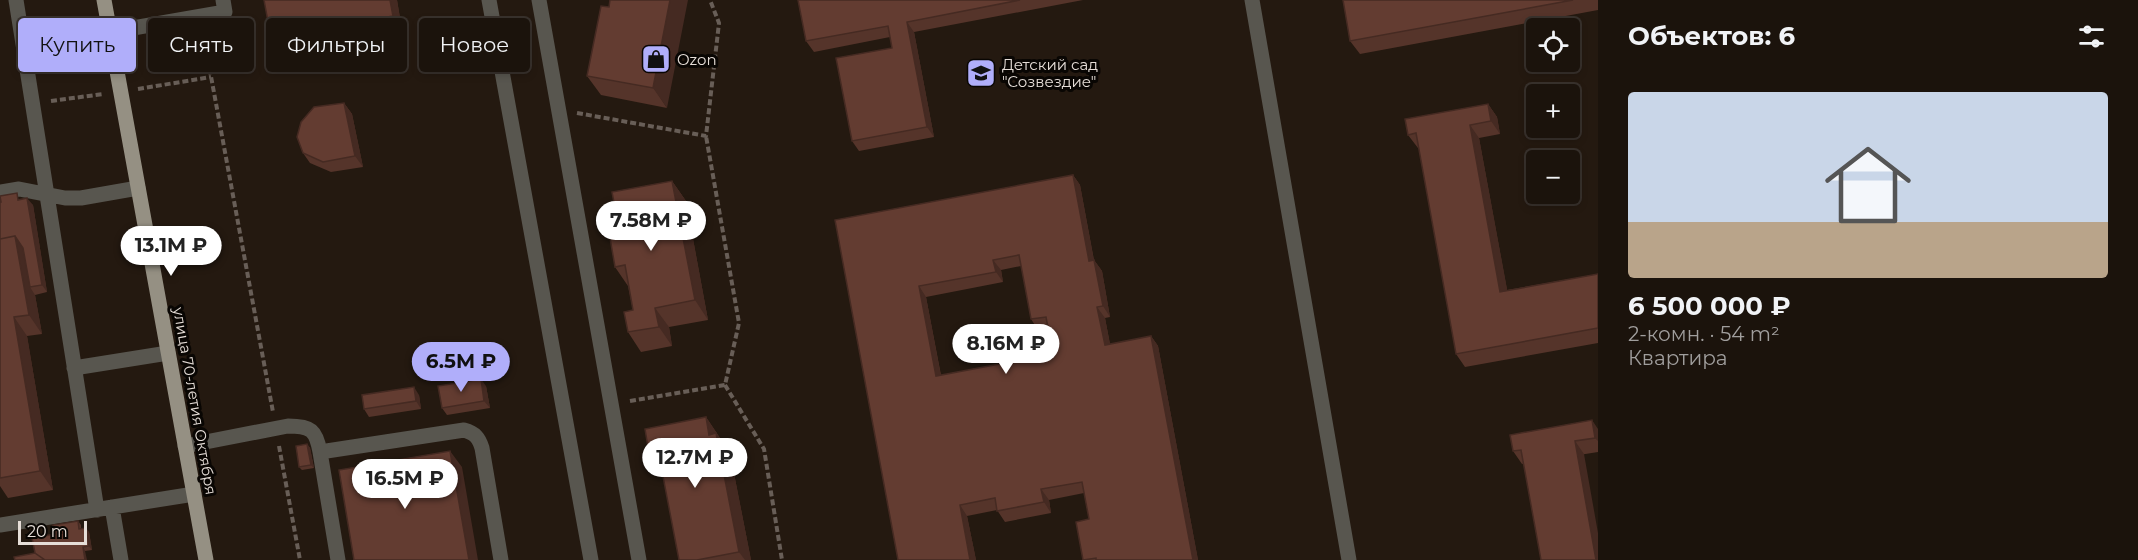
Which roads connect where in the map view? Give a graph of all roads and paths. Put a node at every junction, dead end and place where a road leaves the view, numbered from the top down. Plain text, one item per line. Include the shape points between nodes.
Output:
1 (16, 0) edge
2 (104, 0) edge
3 (223, 0) edge
4 (489, 0) edge
5 (539, 0) edge
6 (710, 0) edge
7 (1252, 0) edge
8 (199, 15) junction
9 (107, 18) edge
10 (136, 27) edge
11 (117, 72) edge
12 (558, 110) junction
13 (706, 136) junction
14 (138, 188) junction
15 (0, 192) edge
16 (47, 194) junction
17 (168, 353) junction
18 (74, 368) junction
19 (725, 385) junction
20 (611, 404) junction
21 (276, 429) junction
22 (185, 446) junction
23 (320, 452) junction
24 (194, 494) junction
25 (104, 509) junction
26 (0, 525) edge
27 (121, 560) edge
28 (206, 560) edge
29 (300, 560) edge
30 (338, 560) edge
31 (501, 560) edge
32 (591, 560) edge
33 (639, 560) edge
34 (782, 560) edge
35 (1349, 560) edge

1 - 16 lane
2 - 9 main road, улица 70-летия Октября
3 - 8 lane via 225,12
4 - 32 lane
5 - 12 lane
6 - 13 path via 719,23
7 - 35 lane
8 - 10 lane
8 - 21 path
11 - 14 main road, улица 70-летия Октября
12 - 13 path
12 - 20 lane
13 - 19 path via 739,323
14 - 16 lane via 81,198
14 - 17 main road, улица 70-летия Октября
15 - 16 lane via 19,189
16 - 18 lane
17 - 18 lane
17 - 22 main road, улица 70-летия Октября
18 - 25 lane
19 - 20 path
19 - 34 path via 764,449
20 - 33 lane
21 - 22 lane
21 - 23 lane via 310,429
21 - 29 path
22 - 24 main road, улица 70-летия Октября
23 - 30 lane
23 - 31 lane via 464,430 472,432 482,448
24 - 25 lane
24 - 28 main road, улица 70-летия Октября
25 - 26 lane
25 - 27 lane

